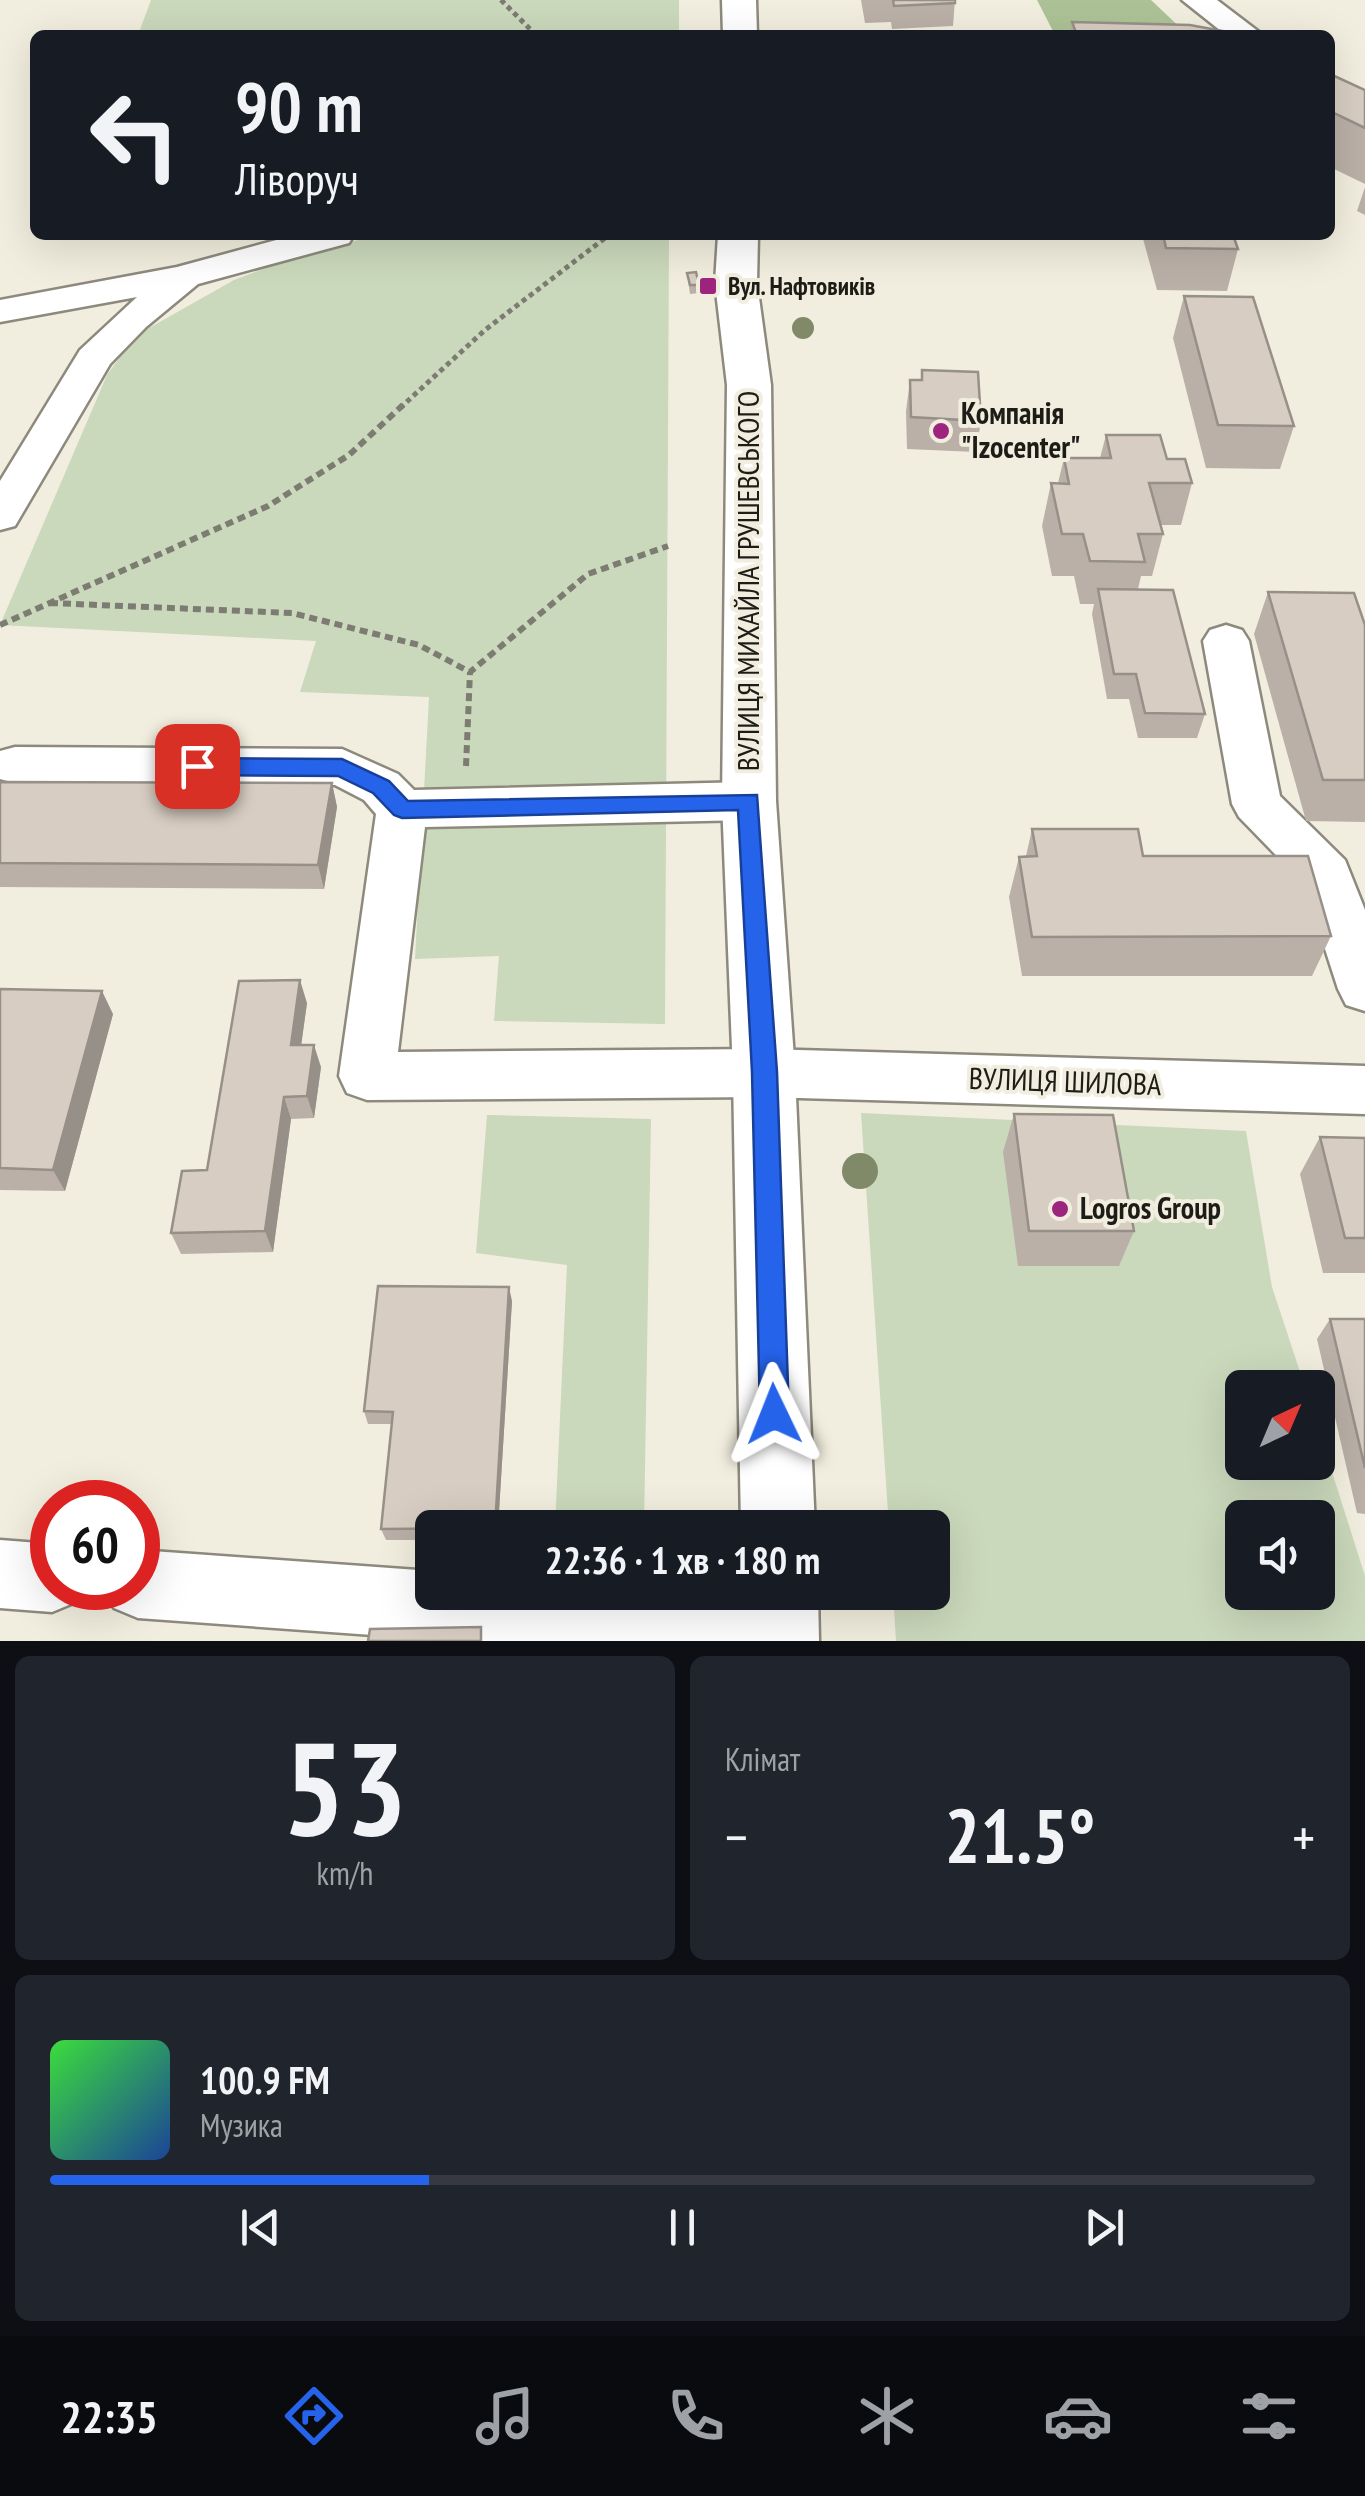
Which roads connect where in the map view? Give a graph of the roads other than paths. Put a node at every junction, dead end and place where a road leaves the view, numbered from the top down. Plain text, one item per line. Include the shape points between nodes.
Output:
1 (738, 0) edge
2 (1197, 0) edge
3 (740, 30) edge
4 (1238, 30) edge
5 (318, 240) edge
6 (738, 240) edge
7 (185, 276) junction
8 (0, 311) edge
9 (0, 516) edge
10 (1226, 641) dead end
11 (16, 765) dead end
12 (749, 801) junction
13 (402, 809) junction
14 (1365, 988) edge
15 (764, 1072) junction
16 (1365, 1090) edge
17 (777, 1510) edge
18 (0, 1574) edge
19 (30, 1576) edge
20 (160, 1585) edge
21 (781, 1621) edge

1 - 3 main road
2 - 4 street
5 - 7 street
6 - 12 main road, ВУЛИЦЯ МИХАЙЛА ГРУШЕВСЬКОГО via 736,283 749,385
7 - 8 street
7 - 9 street via 94,358
10 - 14 street via 1258,804 1326,874
11 - 13 street via 342,768 381,787
12 - 13 street
12 - 15 main road, ВУЛИЦЯ МИХАЙЛА ГРУШЕВСЬКОГО
13 - 15 street, ВУЛИЦЯ ШИЛОВА via 368,1076
15 - 16 street, ВУЛИЦЯ ШИЛОВА
15 - 17 main road, ВУЛИЦЯ МИХАЙЛА ГРУШЕВСЬКОГО
18 - 19 street
20 - 21 street

